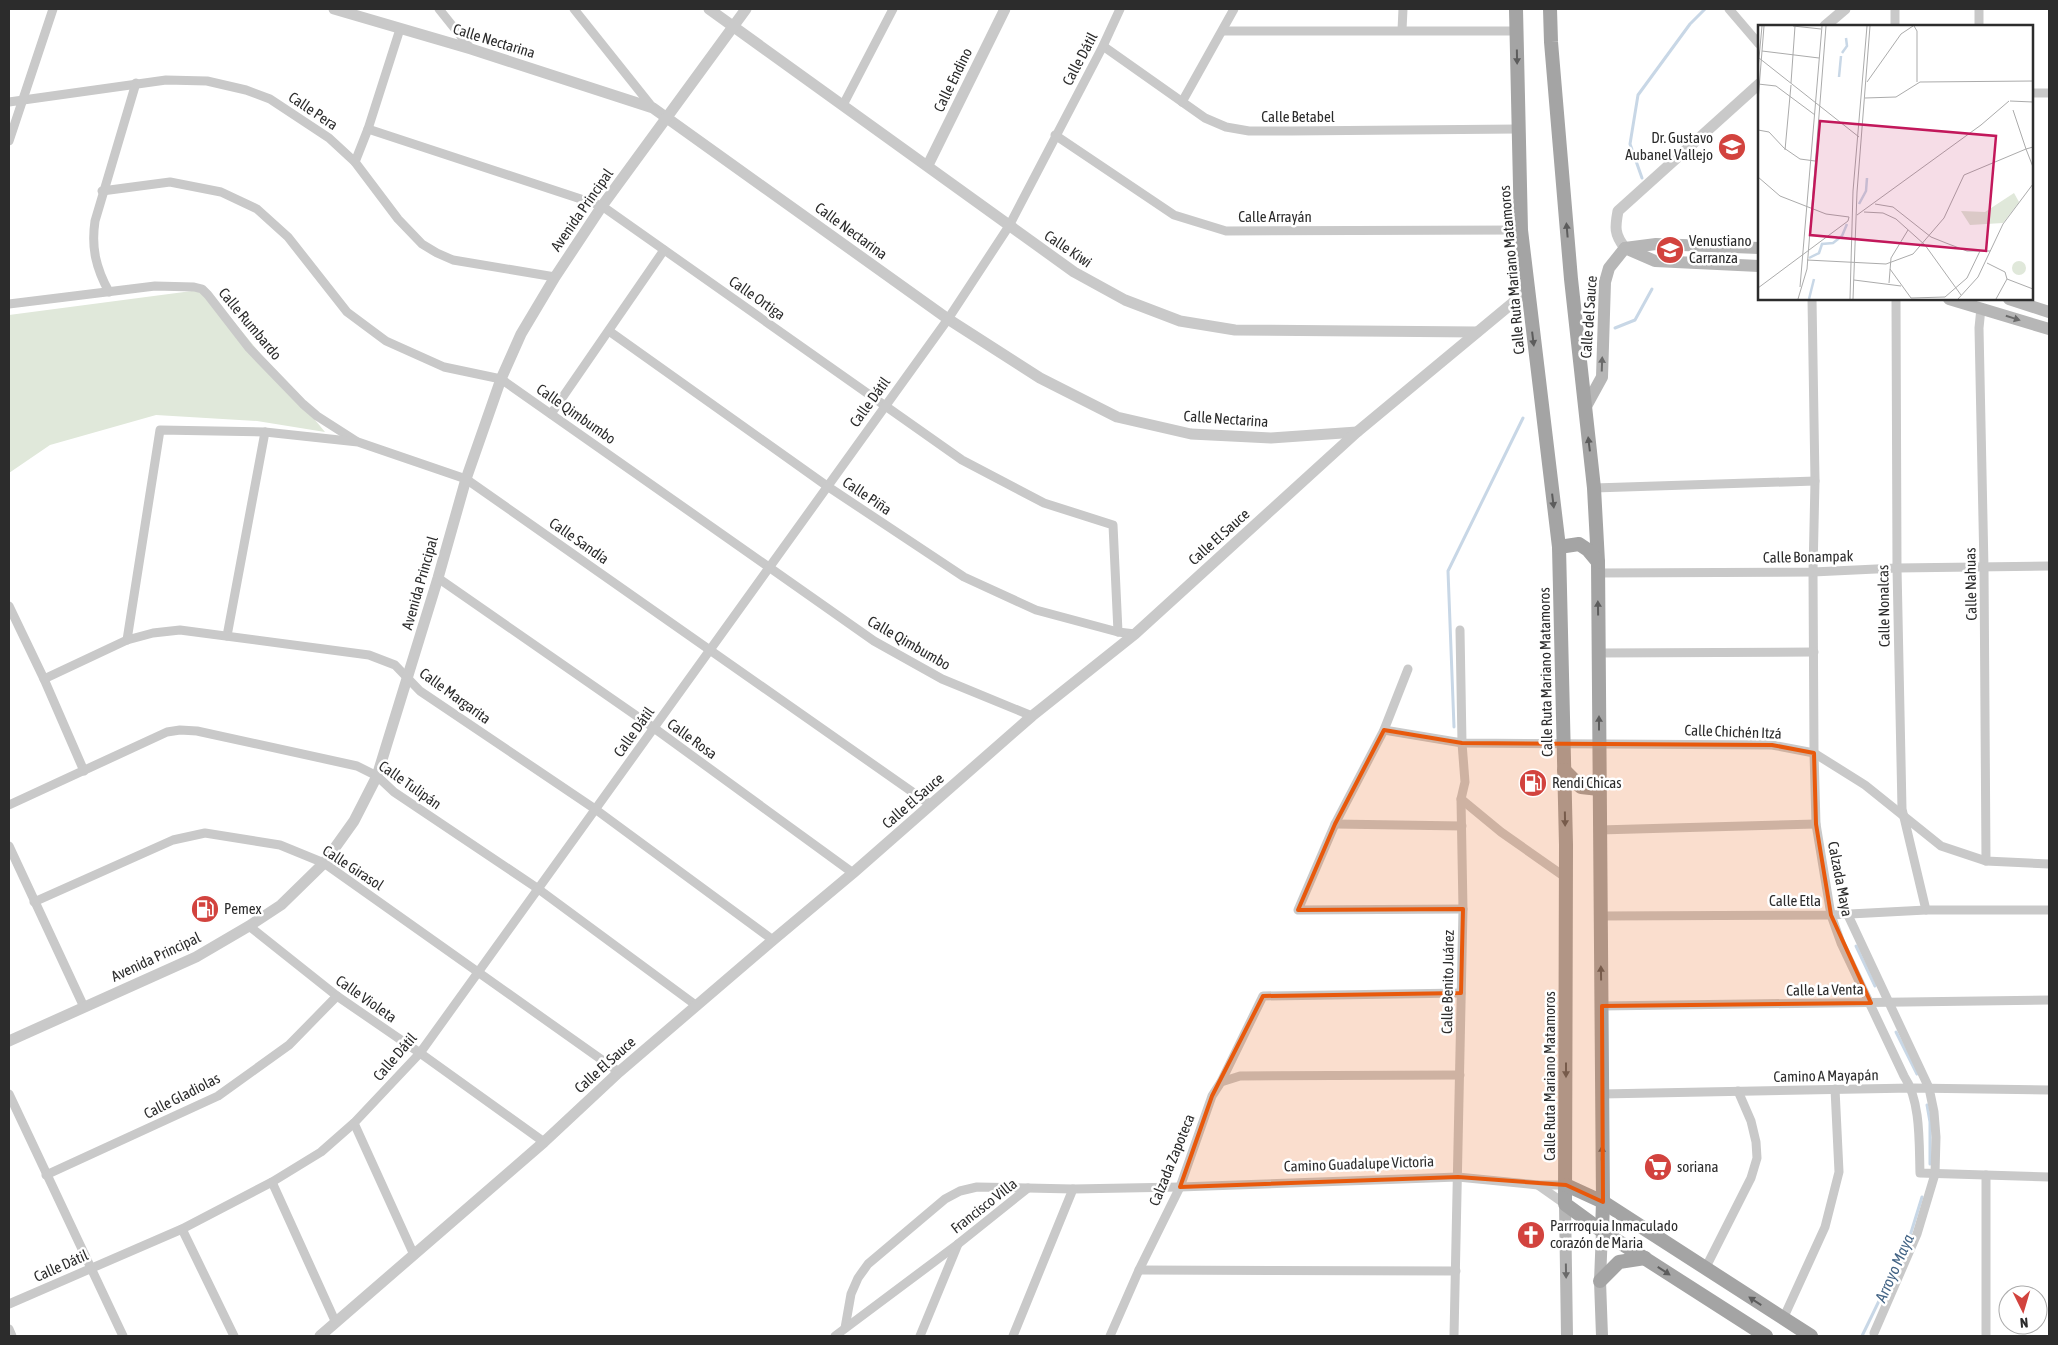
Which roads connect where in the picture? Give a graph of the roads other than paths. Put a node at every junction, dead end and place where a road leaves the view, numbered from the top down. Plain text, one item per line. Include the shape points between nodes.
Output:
1 (53, 9) edge
2 (334, 9) edge
3 (439, 9) edge
4 (574, 9) edge
5 (709, 9) edge
6 (746, 9) edge
7 (894, 9) edge
8 (1005, 9) edge
9 (1120, 9) edge
10 (1234, 9) edge
11 (1402, 9) edge
12 (1516, 9) edge
13 (1550, 9) edge
14 (1729, 9) edge
15 (1845, 9) edge
16 (1895, 9) edge
17 (1979, 9) edge
18 (1826, 25) edge
19 (1895, 25) edge
20 (1979, 25) edge
21 (735, 27) junction
22 (400, 29) junction
23 (1402, 30) junction
24 (1223, 31) junction
25 (1516, 32) junction
26 (1758, 43) edge
27 (1103, 46) junction
28 (471, 50) junction
29 (136, 83) junction
30 (1758, 85) edge
31 (2033, 93) edge
32 (2049, 93) edge
33 (21, 100) junction
34 (9, 102) edge
35 (1182, 102) junction
36 (843, 105) junction
37 (653, 108) junction
38 (666, 117) junction
39 (368, 129) junction
40 (1518, 129) junction
41 (1055, 135) junction
42 (9, 142) edge
43 (355, 162) junction
44 (928, 165) junction
45 (102, 191) junction
46 (602, 206) junction
47 (1009, 226) junction
48 (1521, 230) junction
49 (1625, 248) junction
50 (1758, 248) edge
51 (664, 250) junction
52 (1758, 266) edge
53 (554, 277) junction
54 (1527, 291) junction
55 (109, 292) junction
56 (1812, 300) edge
57 (1896, 300) edge
58 (1953, 300) edge
59 (2012, 300) edge
60 (9, 304) edge
61 (1981, 308) junction
62 (2049, 312) edge
63 (948, 319) junction
64 (2049, 329) edge
65 (609, 331) junction
66 (1477, 332) junction
67 (502, 380) junction
68 (884, 405) junction
69 (1585, 408) junction
70 (551, 414) junction
71 (265, 432) junction
72 (1357, 432) junction
73 (358, 442) junction
74 (466, 479) junction
75 (1815, 481) junction
76 (826, 486) junction
77 (1594, 488) junction
78 (1559, 547) junction
79 (770, 566) junction
80 (2049, 566) edge
81 (1598, 568) junction
82 (1898, 568) junction
83 (1984, 568) junction
84 (1813, 572) junction
85 (438, 578) junction
86 (9, 606) edge
87 (1460, 630) dead end
88 (1118, 632) junction
89 (1135, 634) junction
90 (227, 636) junction
91 (127, 640) junction
92 (710, 649) junction
93 (1814, 652) junction
94 (1600, 653) junction
95 (1408, 669) dead end
96 (408, 678) junction
97 (44, 679) junction
98 (1032, 716) junction
99 (654, 728) junction
100 (1384, 730) junction
101 (1462, 743) junction
102 (1564, 744) junction
103 (1599, 745) junction
104 (1814, 753) junction
105 (1564, 770) junction
106 (84, 771) junction
107 (377, 776) junction
108 (1599, 789) junction
109 (1461, 799) junction
110 (9, 805) edge
111 (931, 805) junction
112 (595, 809) junction
113 (1903, 814) junction
114 (1335, 824) junction
115 (1816, 824) junction
116 (1462, 826) junction
117 (1599, 830) junction
118 (9, 846) edge
119 (1986, 861) junction
120 (324, 863) junction
121 (2049, 864) edge
122 (853, 874) junction
123 (1565, 877) junction
124 (537, 888) junction
125 (34, 902) junction
126 (1463, 909) junction
127 (1926, 910) junction
128 (2049, 910) edge
129 (1847, 913) junction
130 (1831, 915) junction
131 (1600, 916) junction
132 (250, 926) junction
133 (773, 940) junction
134 (478, 972) junction
135 (1461, 993) junction
136 (337, 996) junction
137 (2049, 1000) edge
138 (1871, 1003) junction
139 (1890, 1003) junction
140 (697, 1006) junction
141 (1602, 1006) junction
142 (84, 1007) junction
143 (9, 1041) edge
144 (420, 1053) junction
145 (618, 1072) junction
146 (1460, 1075) junction
147 (1221, 1082) junction
148 (1912, 1088) junction
149 (1928, 1088) junction
150 (1835, 1090) junction
151 (2049, 1090) edge
152 (1738, 1091) junction
153 (9, 1094) edge
154 (1602, 1094) junction
155 (354, 1123) junction
156 (544, 1142) junction
157 (1935, 1174) junction
158 (46, 1175) junction
159 (1986, 1175) junction
160 (1458, 1177) junction
161 (2049, 1177) edge
162 (272, 1182) junction
163 (1538, 1185) junction
164 (1566, 1185) junction
165 (1180, 1187) junction
166 (1028, 1188) junction
167 (1073, 1189) junction
168 (1603, 1202) junction
169 (1566, 1204) junction
170 (182, 1229) junction
171 (1602, 1231) junction
172 (958, 1244) junction
173 (414, 1255) junction
174 (1644, 1258) junction
175 (89, 1268) junction
176 (1705, 1268) junction
177 (1139, 1270) junction
178 (1456, 1271) junction
179 (1600, 1281) junction
180 (9, 1304) edge
181 (1783, 1319) junction
182 (336, 1323) junction
183 (845, 1328) junction
184 (9, 1329) edge
185 (1874, 1333) dead end
186 (12, 1336) edge
187 (123, 1336) edge
188 (234, 1336) edge
189 (320, 1336) edge
190 (834, 1336) edge
191 (920, 1336) edge
192 (1013, 1336) edge
193 (1110, 1336) edge
194 (1454, 1336) edge
195 (1567, 1336) edge
196 (1602, 1336) edge
197 (1766, 1336) edge
198 (1812, 1336) edge
199 (1986, 1336) edge

1 - 33 street
2 - 22 street, Calle Nectarina
3 - 28 street
4 - 37 street
5 - 21 street, Calle Kiwi
6 - 21 street, Avenida Principal
7 - 36 street
8 - 44 street, Calle Endino
9 - 27 street, Calle Dátil
10 - 24 street
11 - 23 street
12 - 25 main road, Calle Ruta Mariano Matamoros
69 -> 13 main road via 1571,279
14 - 26 street
15 - 18 street
16 - 19 street
17 - 20 street
21 - 36 street, Calle Kiwi
21 - 38 street, Avenida Principal
22 - 28 street, Calle Nectarina
22 - 39 street
23 - 24 street
23 - 25 street
24 - 35 street
25 -> 40 main road, Calle Ruta Mariano Matamoros
27 - 35 street, Calle Betabel
27 - 41 street, Calle Dátil
28 - 37 street, Calle Nectarina
29 - 33 street, Calle Pera
29 - 43 street, Calle Pera via 193,79 258,94 329,138
29 - 45 street
30 - 49 street via 1618,210 1617,238
31 - 32 street
33 - 34 street, Calle Pera
33 - 42 street
35 - 40 street, Calle Betabel via 1204,118 1226,127 1249,131
36 - 44 street, Calle Kiwi
37 - 38 street, Calle Nectarina
38 - 46 street, Avenida Principal
38 - 63 street, Calle Nectarina
39 - 43 street
39 - 46 street, Calle Ortiga
40 - 48 main road, Calle Ruta Mariano Matamoros
41 - 47 street, Calle Dátil
41 - 48 street, Calle Arrayán via 1174,215 1226,231
43 - 53 street, Calle Pera via 398,219 422,244 437,253 453,260
44 - 47 street, Calle Kiwi
45 - 55 street via 94,221 94,248 97,269
45 - 67 street, Calle Qimbumbo via 170,182 221,192 256,210 288,237 347,312 386,341 444,367
46 - 51 street, Calle Ortiga
46 - 53 street, Avenida Principal
47 - 63 street, Calle Dátil
47 - 66 street, Calle Kiwi via 1083,277 1125,300 1180,321 1235,330
48 - 54 main road, Calle Ruta Mariano Matamoros
49 - 50 main road via 1656,244
49 - 52 main road via 1655,261
69 -> 49 main road, Calle del Sauce via 1602,378 1609,268
51 - 65 street
51 - 68 street, Calle Ortiga
53 - 67 street, Avenida Principal via 521,334
54 - 66 street, Calle El Sauce
54 -> 78 main road, Calle Ruta Mariano Matamoros
55 - 60 street, Calle Rumbardo
55 - 73 street, Calle Rumbardo via 155,286 202,289 249,348 303,404
56 - 75 street, Calzada Maya
57 - 82 street, Calle Nonalcas
58 - 61 main road
59 - 62 main road
61 -> 64 main road
61 - 83 street, Calle Nahuas
63 - 68 street, Calle Dátil
63 - 72 street, Calle Nectarina via 1040,378 1117,417 1191,434 1271,438
65 - 70 street
65 - 76 street, Calle Piña
66 - 72 street, Calle El Sauce
67 - 70 street, Calle Qimbumbo
67 - 74 street, Avenida Principal
68 - 76 street, Calle Dátil
68 - 88 street, Calle Ortiga via 970,464 1044,503 1112,525
77 -> 69 main road
70 - 79 street, Calle Qimbumbo
71 - 73 street, Calle Sandía
71 - 90 street
71 - 91 street, Calle Sandía via 160,430
72 - 89 street, Calle El Sauce
73 - 74 street, Calle Sandía
74 - 85 street, Avenida Principal
74 - 92 street, Calle Sandía
75 - 77 street
75 - 84 street, Calzada Maya
76 - 79 street, Calle Dátil
76 - 88 street, Calle Piña via 964,577 1036,610
77 - 81 main road
78 - 81 main road via 1579,544 1588,550
78 - 102 main road, Calle Ruta Mariano Matamoros
79 - 92 street, Calle Dátil
79 - 98 street, Calle Qimbumbo via 874,641 942,679
80 - 83 street, Calle Bonampak
81 - 84 street, Calle Bonampak
94 -> 81 main road
82 - 83 street, Calle Bonampak
82 - 84 street, Calle Bonampak
82 - 113 street, Calle Nonalcas
83 - 119 street, Calle Nahuas
84 - 93 street, Calzada Maya
85 - 96 street, Avenida Principal
85 - 99 street, Calle Rosa
86 - 97 street
87 - 101 street, Calle Benito Juárez
88 - 89 street, Calle Piña
89 - 98 street, Calle El Sauce
90 - 91 street, Calle Margarita via 180,630
90 - 96 street, Calle Margarita via 369,655 395,665
91 - 97 street, Calle Margarita
92 - 99 street, Calle Dátil
92 - 111 street, Calle Sandía
93 - 94 street
93 - 104 street, Calzada Maya
103 -> 94 main road
95 - 100 street
96 - 107 street, Avenida Principal
96 - 112 street, Calle Margarita via 420,691
97 - 106 street
98 - 111 street, Calle El Sauce
99 - 112 street, Calle Dátil
99 - 122 street, Calle Rosa
100 - 101 street, Calle Chichén Itzá
100 - 114 street
101 - 102 street, Calle Chichén Itzá
101 - 109 street, Calle Benito Juárez via 1466,782
102 - 103 street, Calle Chichén Itzá
102 - 105 main road, Calle Ruta Mariano Matamoros
103 - 104 street, Calle Chichén Itzá via 1772,744
103 - 108 main road
104 - 113 street, Calle Chichén Itzá
104 - 115 street, Calzada Maya
105 - 108 main road via 1581,787
105 -> 123 main road, Calle Ruta Mariano Matamoros
106 - 107 street, Calle Tulipán via 167,732 180,730 357,766
106 - 110 street, Calle Tulipán
107 - 120 street, Avenida Principal via 354,821
107 - 124 street, Calle Tulipán via 394,792
108 - 117 main road
109 - 116 street, Calle Benito Juárez
109 - 123 street
111 - 122 street, Calle El Sauce
112 - 124 street, Calle Dátil
112 - 133 street, Calle Margarita
113 - 119 street, Calle Chichén Itzá via 1941,846
113 - 127 street, Calle Nonalcas
114 - 116 street
114 - 126 street via 1298,910
115 - 117 street
115 - 130 street, Calzada Maya
116 - 126 street, Calle Benito Juárez
117 - 131 main road
118 - 125 street
119 - 121 street, Calle Chichén Itzá
120 - 125 street, Calle Girasol via 280,845 205,833 173,840
120 - 132 street, Avenida Principal via 281,905
120 - 134 street, Calle Girasol
122 - 133 street, Calle El Sauce
123 -> 164 main road, Calle Ruta Mariano Matamoros
124 - 134 street, Calle Dátil
124 - 140 street, Calle Tulipán
125 - 142 street
126 - 135 street, Calle Benito Juárez
127 - 128 street, Calle Etla
127 - 129 street, Calle Etla
129 - 130 street, Calle Etla
129 - 139 street, Calzada Maya
130 - 131 street, Calle Etla
130 - 138 street, Calzada Maya
141 -> 131 main road
132 - 136 street, Calle Violeta
132 - 142 street, Avenida Principal via 196,956
133 - 140 street, Calle El Sauce
134 - 144 street, Calle Dátil
134 - 145 street, Calle Girasol
135 - 146 street, Calle Benito Juárez
135 - 147 street, Calzada Zapoteca via 1263,996
136 - 144 street, Calle Violeta
136 - 158 street, Calle Gladiolas via 289,1045 218,1096
137 - 139 street, Calle La Venta
138 - 139 street, Calle La Venta
138 - 141 street, Calle La Venta
138 - 148 street, Calzada Maya
139 - 149 street, Calzada Maya
140 - 145 street, Calle El Sauce
141 - 154 main road
142 - 143 street, Avenida Principal
144 - 155 street, Calle Dátil
144 - 156 street, Calle Violeta
145 - 156 street, Calle El Sauce
146 - 147 street via 1240,1076
146 - 160 street, Calle Benito Juárez
147 - 165 street, Calzada Zapoteca via 1212,1096
148 - 149 street, Camino A Mayapán
148 - 150 street, Camino A Mayapán
148 - 157 street, Calzada Maya via 1920,1173
149 - 151 street, Camino A Mayapán
149 - 157 street, Calzada Maya via 1934,1112
150 - 152 street, Camino A Mayapán
150 - 181 street via 1839,1172 1824,1227
152 - 154 street, Camino A Mayapán
152 - 176 street via 1751,1121 1757,1158 1751,1178
153 - 158 street
168 -> 154 main road
155 - 162 street, Calle Dátil via 321,1152
155 - 173 street
156 - 173 street, Calle El Sauce
157 - 159 street
157 - 185 street, Calzada Maya via 1917,1234
158 - 175 street
159 - 161 street
159 - 199 street
160 - 163 street, Camino Guadalupe Victoria
160 - 165 street, Camino Guadalupe Victoria
160 - 178 street, Calle Benito Juárez
162 - 170 street, Calle Dátil
162 - 182 street
163 - 164 street, Camino Guadalupe Victoria
163 - 169 street, Camino Guadalupe Victoria
164 - 168 main road, Camino Guadalupe Victoria
164 - 169 main road, Calle Ruta Mariano Matamoros
165 - 167 street, Francisco Villa
165 - 177 street, Calzada Zapoteca
166 - 167 street, Francisco Villa
166 - 172 street, Francisco Villa
166 - 183 street via 978,1187 945,1199 868,1264 851,1294
167 - 192 street
168 - 171 main road
168 - 176 main road, Camino Guadalupe Victoria
169 - 171 main road, Camino Guadalupe Victoria
169 -> 195 main road, Calle Ruta Mariano Matamoros
170 - 175 street, Calle Dátil
170 - 188 street
171 - 174 main road, Camino Guadalupe Victoria
171 - 179 main road
172 - 183 street, Francisco Villa
172 - 191 street
173 - 182 street, Calle El Sauce
174 - 179 main road via 1619,1262
174 -> 197 main road, Camino Guadalupe Victoria
175 - 180 street, Calle Dátil
175 - 187 street
181 -> 176 main road, Camino Guadalupe Victoria
177 - 178 street
177 - 193 street, Calzada Zapoteca
178 - 194 street, Calle Benito Juárez
179 - 196 main road
181 - 198 main road, Camino Guadalupe Victoria
182 - 189 street, Calle El Sauce
183 - 190 street, Francisco Villa
184 - 186 street

